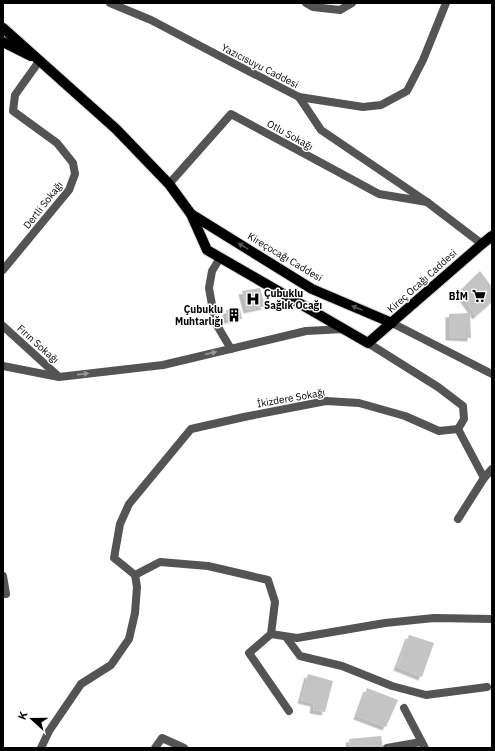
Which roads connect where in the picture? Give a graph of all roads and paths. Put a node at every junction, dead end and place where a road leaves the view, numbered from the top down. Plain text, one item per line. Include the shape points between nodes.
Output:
1 (110, 3) edge
2 (306, 3) edge
3 (352, 3) edge
4 (446, 3) edge
5 (3, 28) edge
6 (3, 42) edge
7 (40, 60) junction
8 (299, 97) junction
9 (169, 184) junction
10 (427, 202) junction
11 (191, 214) junction
12 (492, 236) edge
13 (482, 244) junction
14 (220, 258) junction
15 (3, 270) edge
16 (392, 323) junction
17 (3, 326) edge
18 (345, 329) junction
19 (368, 343) junction
20 (230, 349) junction
21 (3, 366) edge
22 (492, 374) edge
23 (59, 377) junction
24 (458, 429) junction
25 (492, 469) edge
26 (484, 478) junction
27 (458, 519) dead end
28 (135, 575) junction
29 (3, 576) edge
30 (3, 594) edge
31 (492, 619) edge
32 (271, 634) junction
33 (286, 637) junction
34 (487, 687) dead end
35 (404, 708) dead end
36 (289, 711) dead end
37 (423, 745) edge
38 (41, 748) edge
39 (155, 748) edge
40 (184, 748) edge
41 (387, 748) edge

1 - 8 street, Yazıcısuyu Caddesi via 151,20
2 - 3 street via 313,7 340,10
4 - 8 street, Yazıcısuyu Caddesi via 407,91 381,105 364,107
5 - 7 main road
6 - 7 main road
7 - 9 main road, Kireçocağı Caddesi via 116,129
7 - 15 street, Dertli Sokağı via 14,95 13,111 57,143 74,163 75,174 69,190
8 - 10 street via 321,130
9 - 10 street, Otlu Sokağı via 231,114 379,194
9 - 11 main road, Kireçocağı Caddesi
10 - 13 street
11 - 14 main road, Kireçocağı Caddesi via 207,250
16 -> 11 main road, Kireçocağı Caddesi via 312,288
12 - 13 main road, Kireç Ocağı Caddesi
13 - 16 main road, Kireç Ocağı Caddesi
14 - 18 main road, Kireçocağı Caddesi
14 - 20 street via 212,271 209,288 215,322
16 - 19 main road, Kireç Ocağı Caddesi
16 - 22 street
17 - 23 street, Fırın Sokağı
18 - 19 main road, Kireçocağı Caddesi
18 - 20 street via 306,331
19 - 24 street via 438,387 463,406 464,419
23 -> 20 street via 163,365
21 - 23 street
24 - 26 street
24 - 28 street, İkizdere Sokağı via 439,431 405,416 359,403 326,401 191,429 129,504 120,524 114,558
25 - 26 street
26 - 27 street
28 - 32 street via 160,562 208,566 268,580 275,602
28 - 38 street via 135,614 129,639 111,665 81,684 49,731
29 - 30 street via 6,594
31 - 33 street via 434,618 297,638
32 - 33 street
32 - 36 street via 249,653
33 - 34 street via 300,656 342,666 392,686 426,695
35 - 37 street
37 - 41 street
39 - 40 street via 162,738

